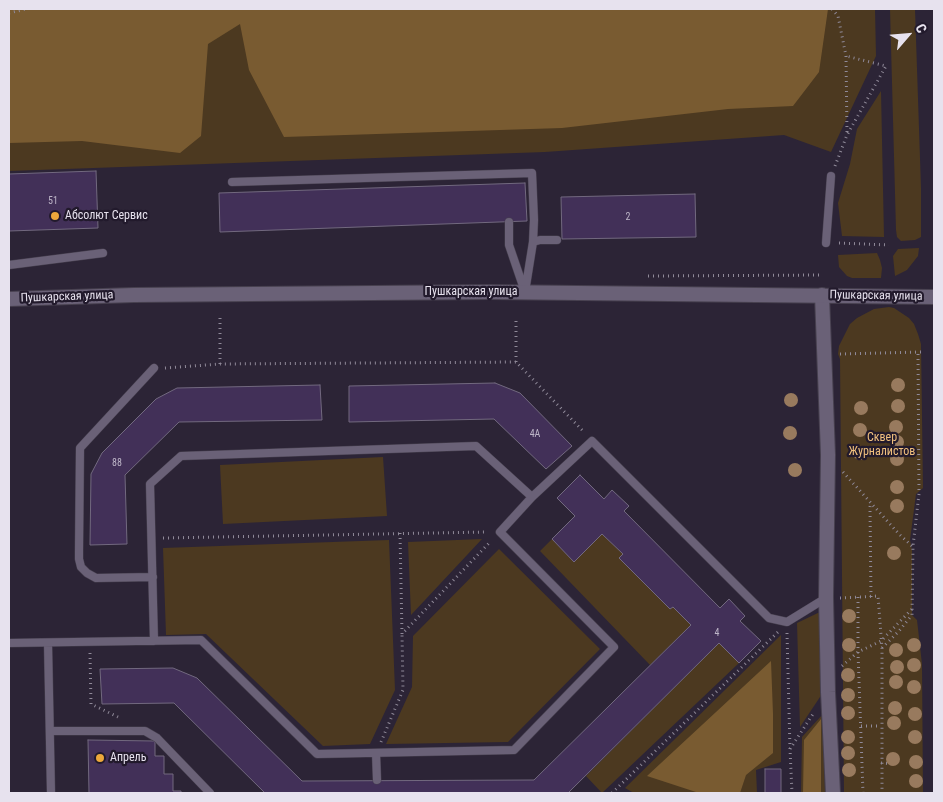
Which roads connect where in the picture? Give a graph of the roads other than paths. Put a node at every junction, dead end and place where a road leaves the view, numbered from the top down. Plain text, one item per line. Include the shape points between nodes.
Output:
1 (831, 176) road end
2 (232, 182) dead end
3 (509, 222) dead end
4 (557, 240) dead end
5 (533, 242) junction
6 (826, 243) road end
7 (103, 253) dead end
8 (9, 265) edge
9 (525, 292) junction
10 (822, 295) junction
11 (934, 297) edge
12 (9, 299) edge
13 (154, 368) road end
14 (532, 497) junction
15 (152, 577) junction
16 (826, 598) junction
17 (154, 641) junction
18 (9, 643) edge
19 (48, 643) junction
20 (50, 731) junction
21 (376, 752) junction
22 (376, 780) dead end
23 (51, 793) edge
24 (210, 793) edge
25 (833, 793) edge

1 - 6 lane
2 - 5 lane via 532,173
3 - 9 lane via 509,245
4 - 5 lane
5 - 9 lane
7 - 8 lane
9 - 10 street, Пушкарская улица
9 - 12 street, Пушкарская улица
10 - 11 street, Пушкарская улица
10 - 16 street via 828,455
13 - 15 lane via 80,448 79,551 81,567 96,578
14 - 15 lane via 476,446 181,456 150,484
14 - 16 lane via 592,440 769,618 787,622
14 - 21 lane via 500,532 614,647 514,750
15 - 17 lane
16 - 25 street
17 - 19 lane
17 - 21 lane via 201,640 317,754
18 - 19 lane
19 - 20 lane
20 - 23 lane
20 - 24 lane via 145,730 158,738
21 - 22 lane

